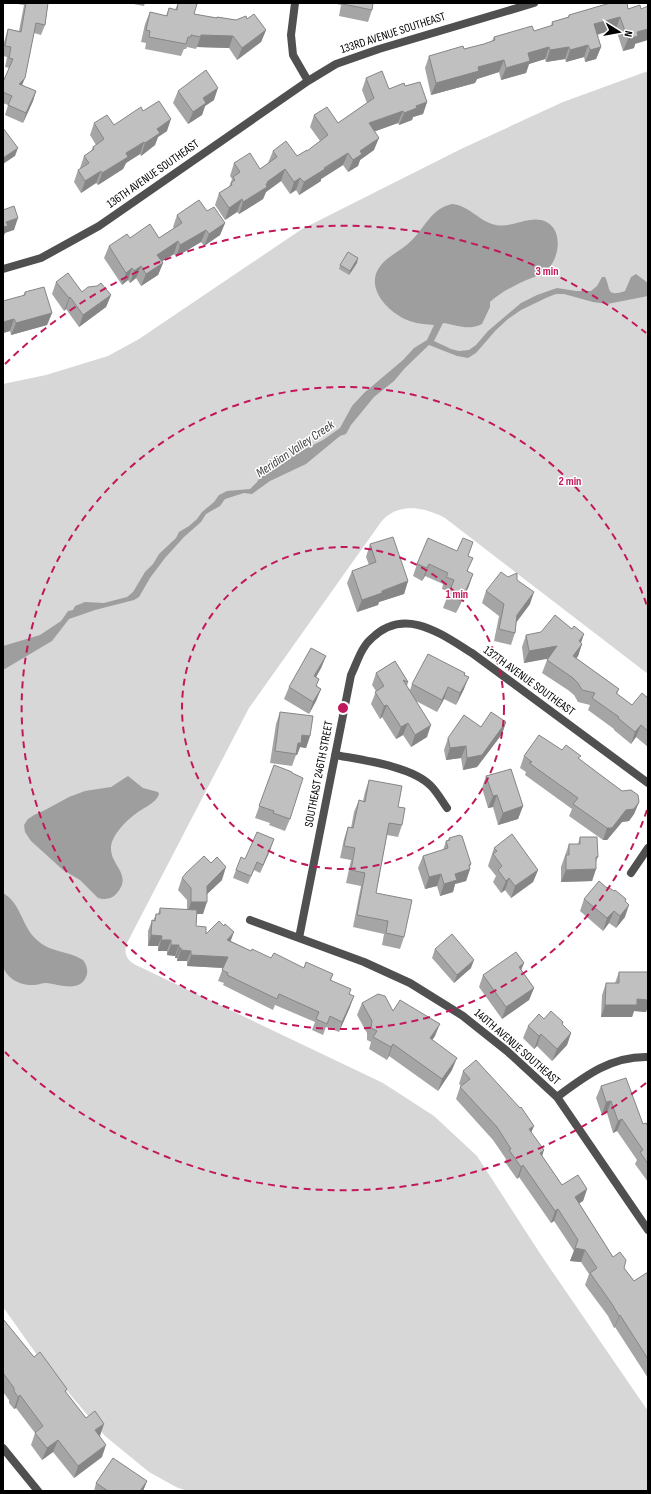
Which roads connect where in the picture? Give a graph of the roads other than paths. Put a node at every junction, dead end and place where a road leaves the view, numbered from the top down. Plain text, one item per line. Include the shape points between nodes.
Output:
1 (295, 3) edge
2 (534, 3) edge
3 (308, 80) junction
4 (3, 269) edge
5 (386, 628) joint
6 (335, 755) junction
7 (648, 783) edge
8 (447, 808) dead end
9 (648, 848) edge
10 (631, 872) dead end
11 (250, 920) dead end
12 (299, 938) junction
13 (648, 1057) edge
14 (557, 1097) junction
15 (648, 1230) edge
16 (3, 1448) edge
17 (38, 1491) edge

1 - 3 street via 291,35 293,55
2 - 3 street, 133RD AVENUE SOUTHEAST via 380,49 336,64
3 - 4 street, 136TH AVENUE SOUTHEAST via 99,226 41,258
5 - 6 street, SOUTHEAST 246TH STREET via 371,638 362,650 351,676
5 - 7 street, 137TH AVENUE SOUTHEAST via 402,623 415,624 434,630 451,640
6 - 8 street via 388,766 416,775 431,786
6 - 12 street, SOUTHEAST 246TH STREET
9 - 10 street
11 - 12 street, 140TH AVENUE SOUTHEAST
12 - 14 street, 140TH AVENUE SOUTHEAST via 364,962 410,983 463,1016 507,1051
13 - 14 street via 618,1060 588,1074
14 - 15 street, 140TH AVENUE SOUTHEAST
16 - 17 street

